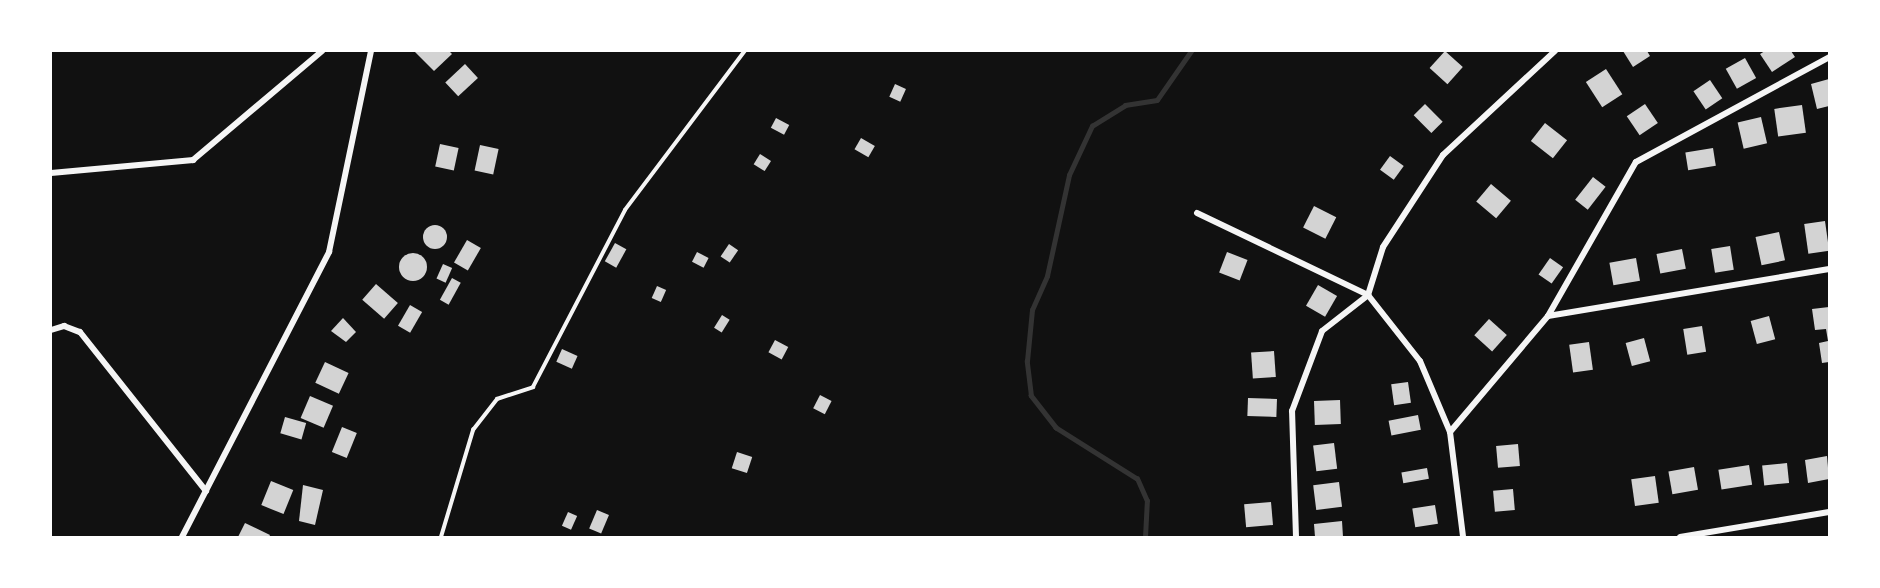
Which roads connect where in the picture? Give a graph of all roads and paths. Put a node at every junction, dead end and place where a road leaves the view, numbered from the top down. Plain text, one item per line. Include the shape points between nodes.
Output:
1 (322, 51) edge
2 (371, 51) edge
3 (745, 51) edge
4 (1555, 51) edge
5 (1829, 57) edge
6 (51, 173) edge
7 (1197, 214) dead end
8 (1829, 269) edge
9 (1368, 295) junction
10 (1548, 316) junction
11 (51, 330) edge
12 (1450, 432) junction
13 (206, 491) junction
14 (1829, 512) edge
15 (182, 537) edge
16 (441, 537) edge
17 (1296, 537) edge
18 (1462, 537) edge
19 (1680, 537) edge

1 - 6 street via 194,160
2 - 13 street via 330,253
3 - 16 lane via 625,209 533,387 497,399 473,430
4 - 9 street via 1443,155 1384,247
5 - 10 street via 1636,162
7 - 9 street
8 - 10 street
9 - 12 street via 1420,361
9 - 17 street via 1322,331 1292,411
10 - 12 street
11 - 13 street via 64,326 80,332
12 - 18 street
13 - 15 street
14 - 19 street

